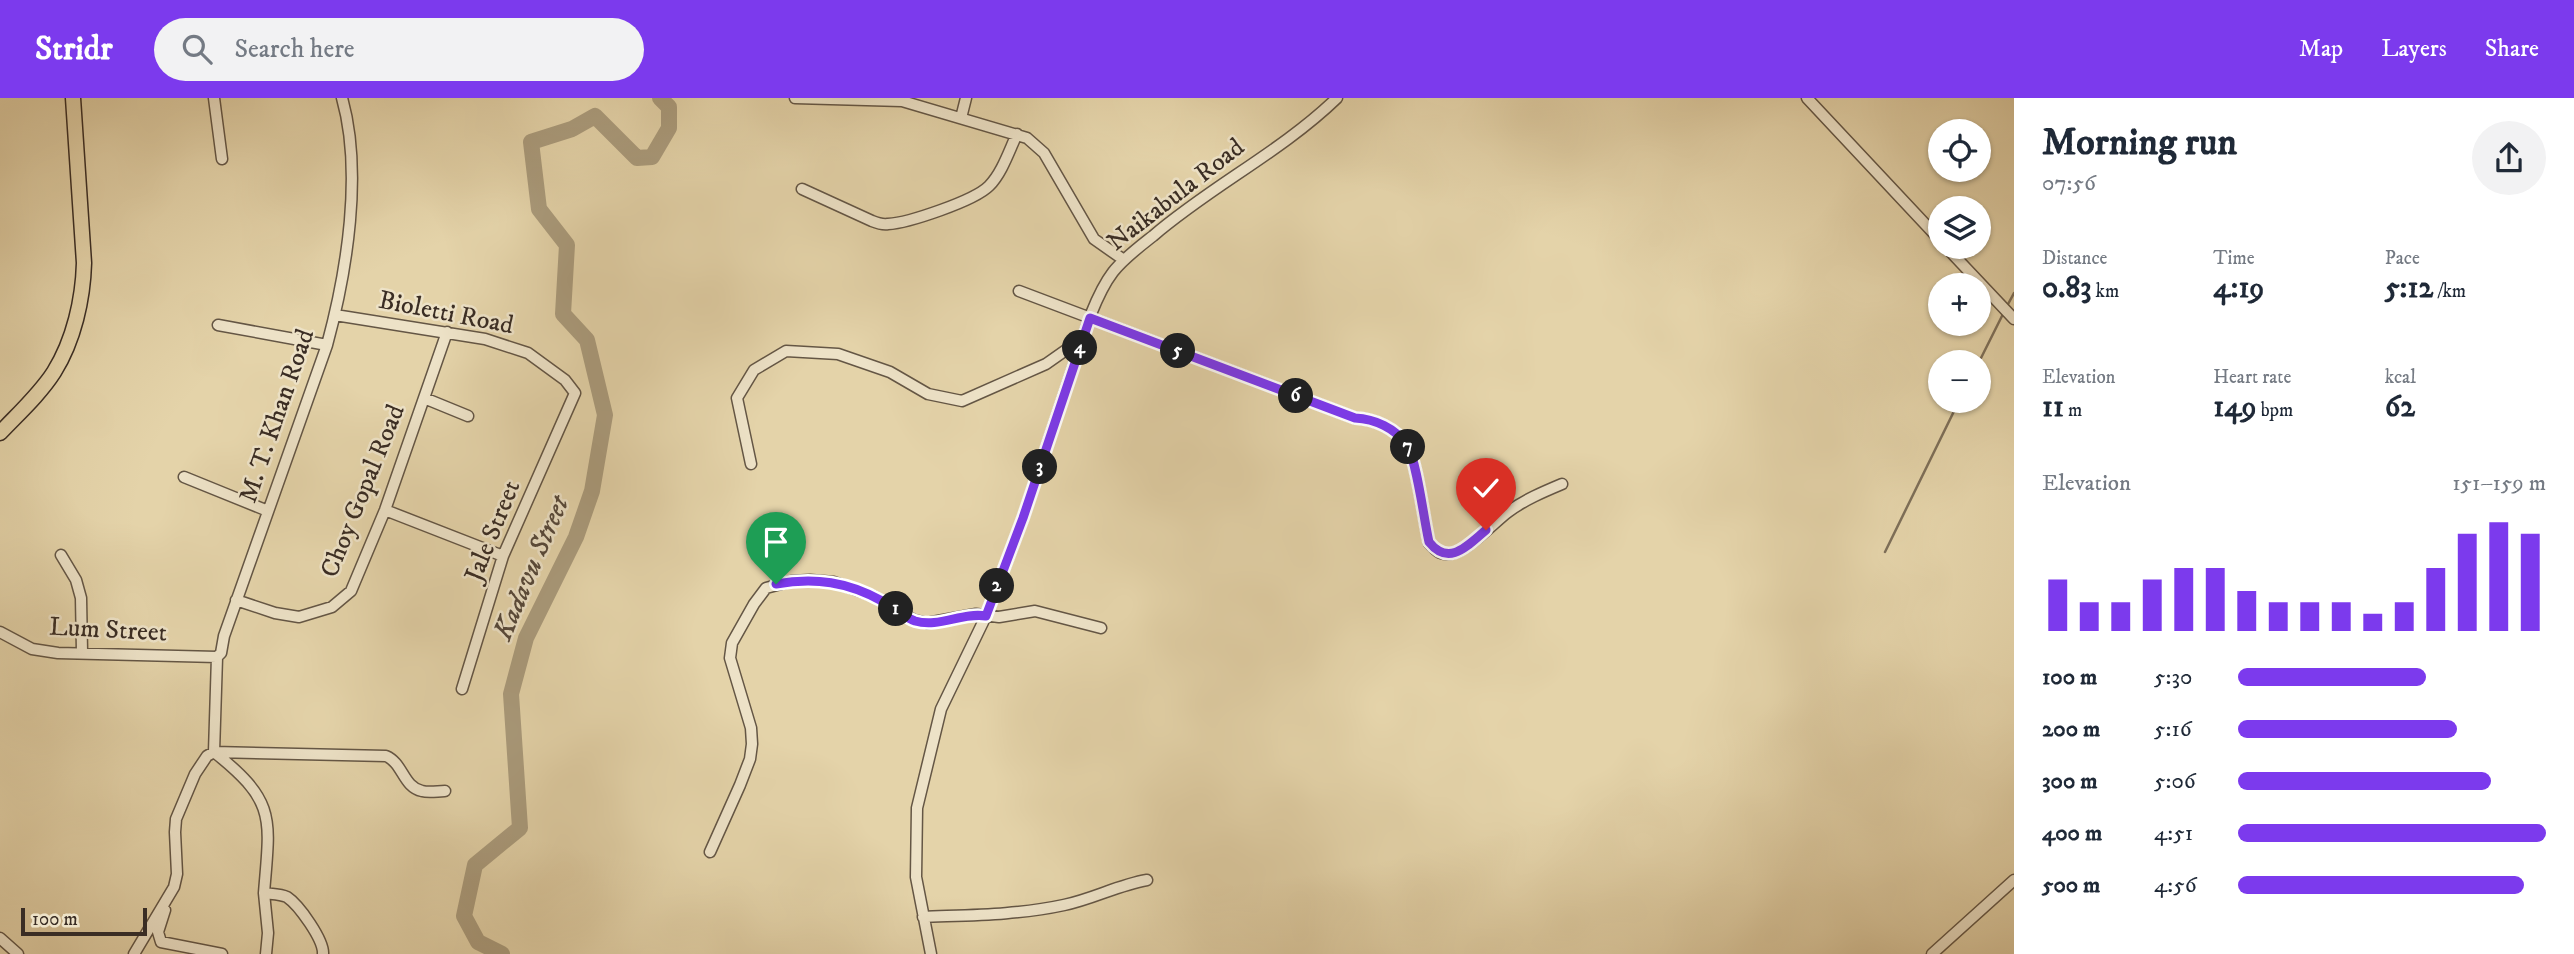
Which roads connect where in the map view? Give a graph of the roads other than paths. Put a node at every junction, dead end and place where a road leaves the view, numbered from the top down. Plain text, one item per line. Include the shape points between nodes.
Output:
1 (73, 98) edge
2 (214, 98) edge
3 (342, 98) edge
4 (795, 98) edge
5 (966, 98) edge
6 (1337, 98) edge
7 (1807, 98) edge
8 (961, 118) junction
9 (1017, 134) junction
10 (222, 159) dead end
11 (802, 189) dead end
12 (1928, 227) edge
13 (1957, 259) edge
14 (1124, 260) junction
15 (1019, 292) dead end
16 (2009, 314) edge
17 (335, 315) junction
18 (1090, 318) junction
19 (218, 325) dead end
20 (447, 332) junction
21 (1083, 338) junction
22 (327, 345) junction
23 (575, 393) joint
24 (424, 398) junction
25 (468, 416) dead end
26 (0, 433) edge
27 (751, 464) dead end
28 (184, 477) dead end
29 (1562, 484) dead end
30 (385, 510) junction
31 (268, 511) junction
32 (61, 555) dead end
33 (503, 556) junction
34 (236, 600) junction
35 (986, 616) junction
36 (1101, 628) dead end
37 (0, 632) edge
38 (82, 652) junction
39 (217, 657) junction
40 (462, 689) dead end
41 (215, 747) junction
42 (446, 791) dead end
43 (710, 852) dead end
44 (1147, 880) dead end
45 (2014, 880) edge
46 (174, 887) junction
47 (264, 893) junction
48 (923, 918) junction
49 (0, 938) edge
50 (18, 954) edge
51 (134, 954) edge
52 (222, 954) edge
53 (266, 954) edge
54 (323, 954) edge
55 (931, 954) edge
56 (1932, 954) edge

1 - 26 main road via 84,263 81,300 54,372
2 - 10 street
3 - 17 street, M. T. Khan Road via 353,149 347,248
4 - 8 street via 894,100
5 - 8 street
6 - 14 street, Naikabula Road via 1313,121 1167,224
7 - 12 street
8 - 9 street
9 - 11 street via 1000,171 981,193 898,223 872,222
9 - 14 street via 1036,143 1044,153 1094,239
13 - 16 street
14 - 18 street, Naikabula Road via 1103,286
15 - 18 street
17 - 20 street, Bioletti Road
17 - 22 street, M. T. Khan Road
18 - 21 street, Naikabula Road
18 - 29 street via 1355,418 1373,419 1394,432 1408,447 1429,542 1437,552 1448,555 1463,549 1509,511
19 - 22 street
20 - 23 street, Bioletti Road via 485,338 528,353
20 - 24 street, Choy Gopal Road
21 - 27 street via 1046,364 962,401 928,394 890,372 838,354 786,351 754,370 737,398
21 - 35 street, Naikabula Road
22 - 31 street, M. T. Khan Road
23 - 33 street, Jale Street
24 - 25 street
24 - 30 street, Choy Gopal Road
28 - 31 street
30 - 33 street
30 - 34 street, Choy Gopal Road via 351,591 332,607 299,617
31 - 34 street, M. T. Khan Road
32 - 38 street via 81,598
33 - 40 street, Jale Street
34 - 39 street, M. T. Khan Road
35 - 36 street via 1035,611
35 - 43 street via 927,623 834,582 792,581 766,588 732,643 730,658 752,744 740,785
35 - 48 street, Naikabula Road via 941,709 917,808 916,877
37 - 38 street, Lum Street via 32,649
38 - 39 street, Lum Street
39 - 41 street, M. T. Khan Road
41 - 42 street via 386,756 395,760 411,786 423,792
41 - 46 street via 195,774 176,819
41 - 47 street via 243,774 267,815
44 - 48 street via 1060,906
45 - 56 street
46 - 51 street
46 - 52 street via 158,932 161,942
47 - 53 street
47 - 54 street via 286,897 307,919
48 - 55 street, Naikabula Road
49 - 50 street

